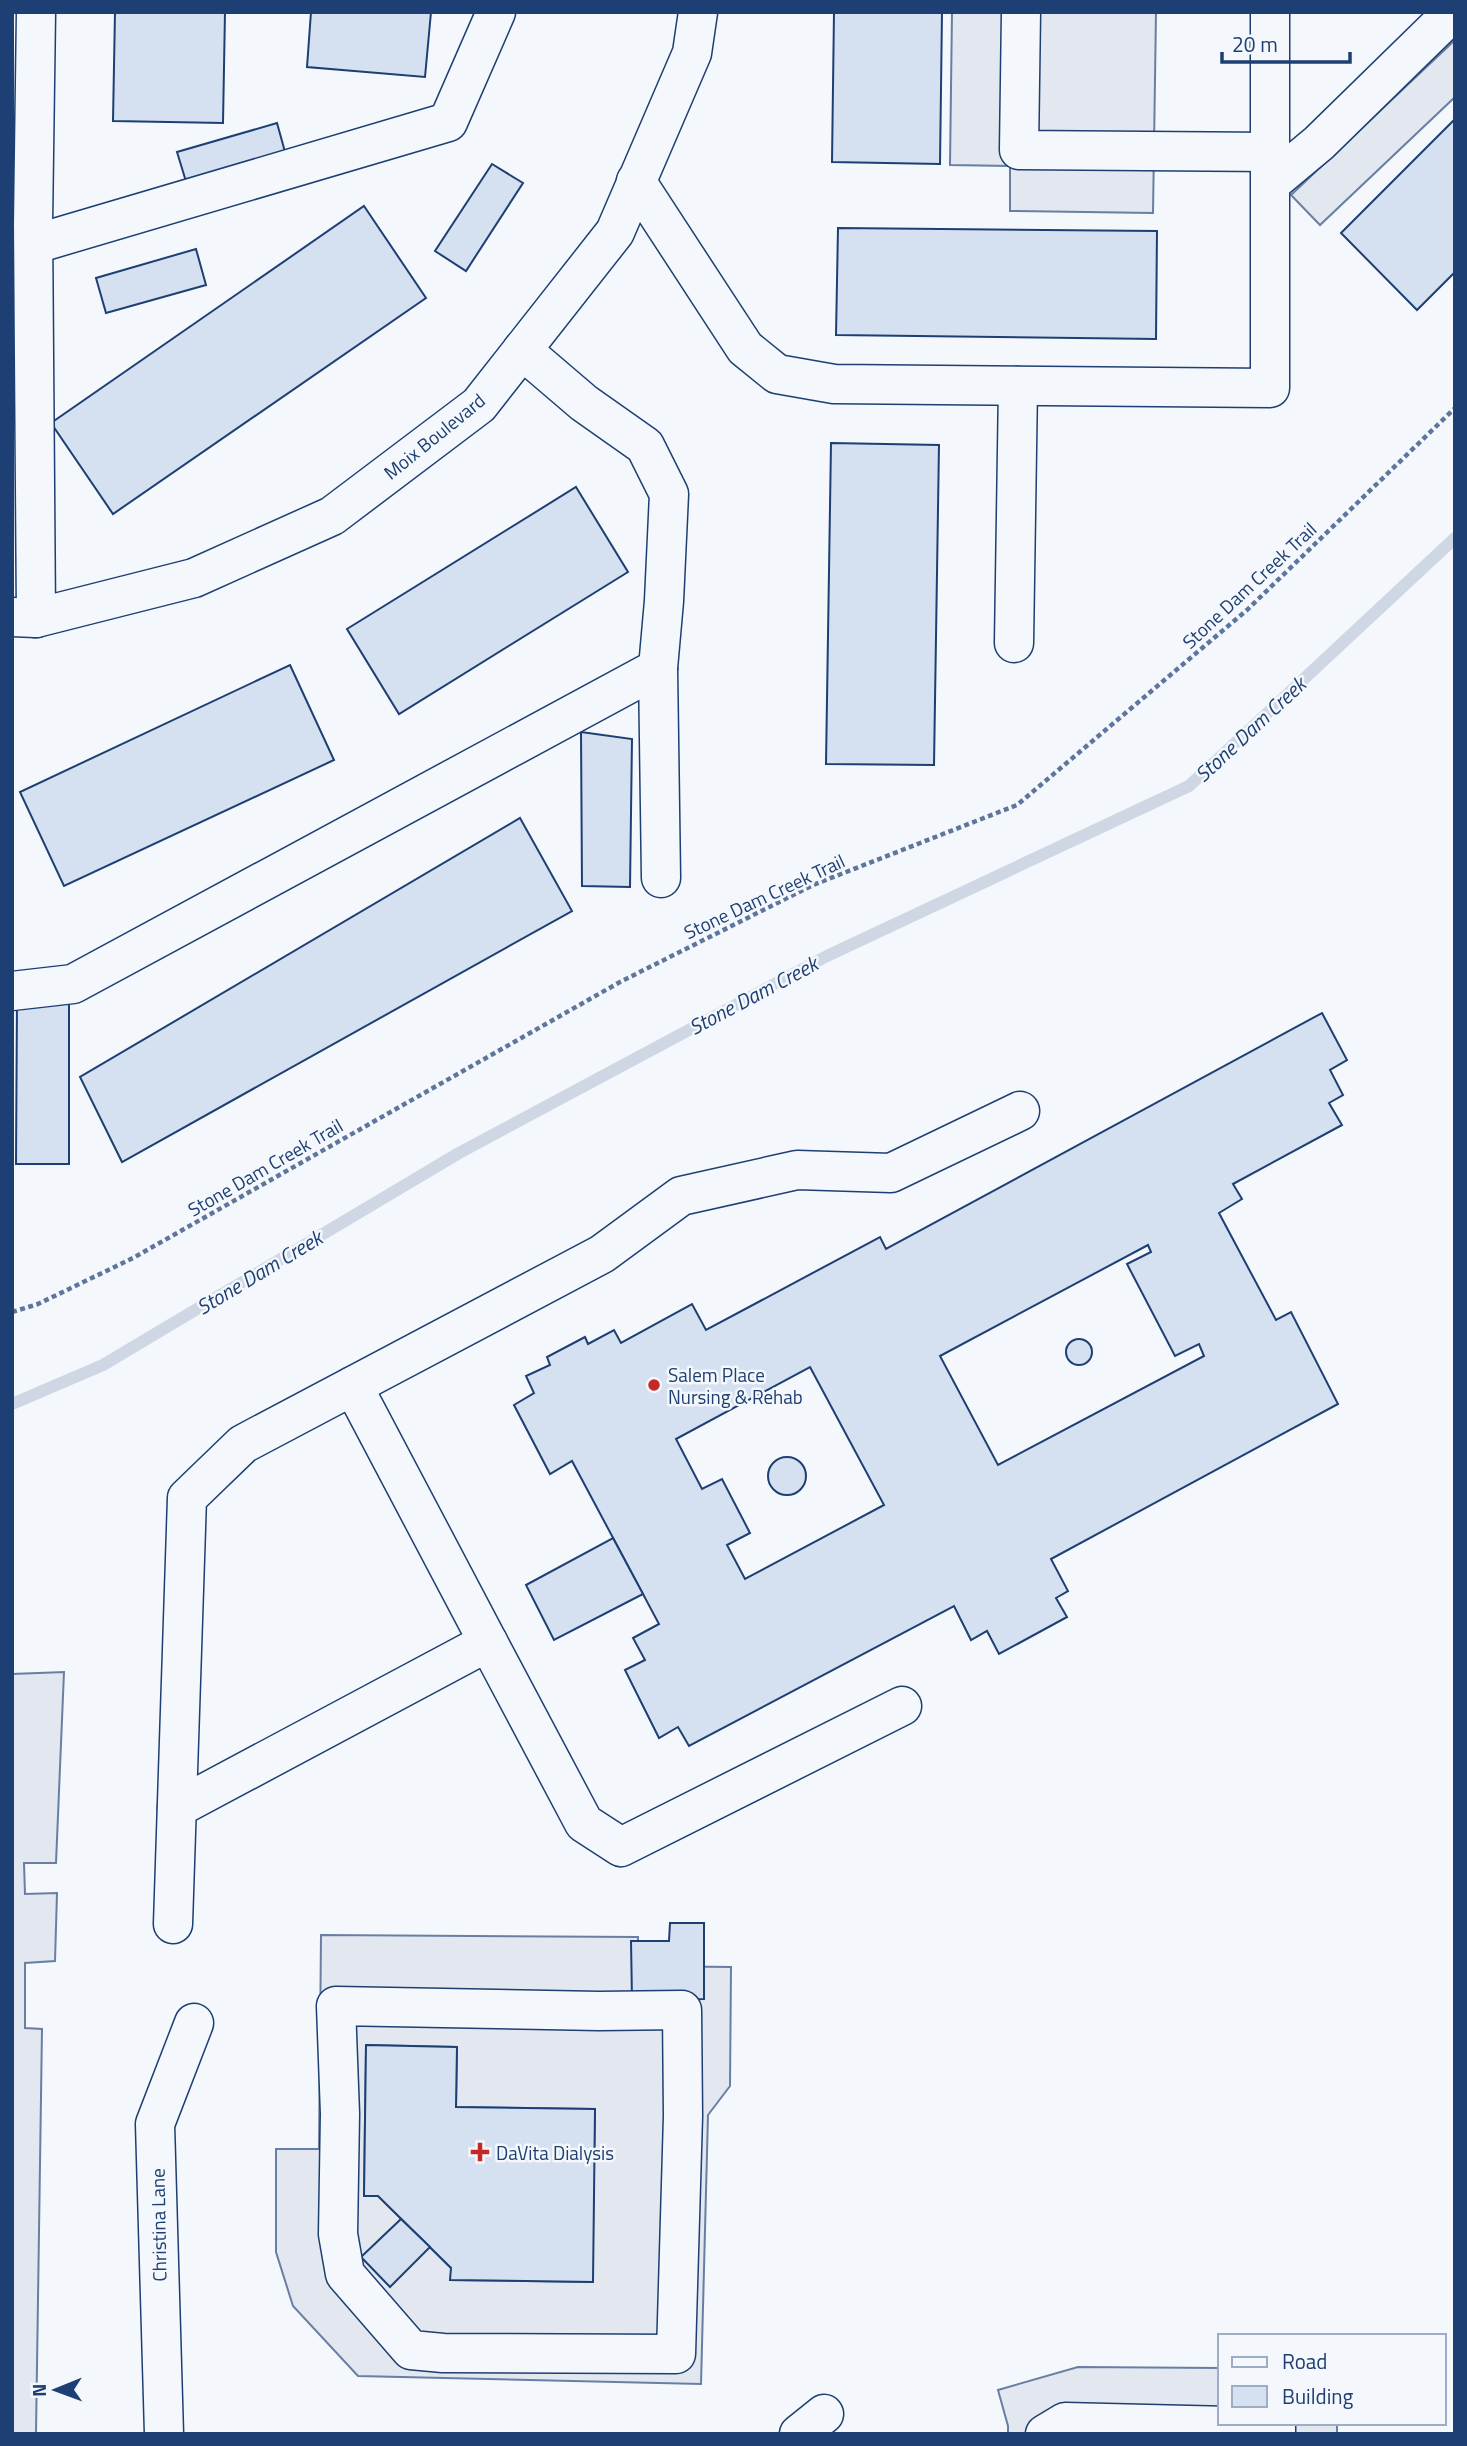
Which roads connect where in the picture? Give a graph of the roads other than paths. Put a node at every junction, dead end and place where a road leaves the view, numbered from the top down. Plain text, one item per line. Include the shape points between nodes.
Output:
1 (36, 12) edge
2 (496, 12) edge
3 (698, 12) edge
4 (1021, 12) edge
5 (1270, 12) edge
6 (1453, 12) edge
7 (1271, 168) junction
8 (636, 181) junction
9 (35, 244) junction
10 (522, 350) junction
11 (1018, 386) junction
12 (24, 618) edge
13 (1014, 643) dead end
14 (658, 668) junction
15 (661, 878) dead end
16 (12, 991) edge
17 (1020, 1111) dead end
18 (353, 1385) junction
19 (488, 1642) junction
20 (902, 1706) dead end
21 (177, 1808) junction
22 (173, 1924) dead end
23 (336, 2006) joint
24 (194, 2023) dead end
25 (164, 2434) edge
26 (1045, 2434) edge
27 (1276, 2434) edge

1 - 9 street
2 - 9 street via 448,122
3 - 8 street, Moix Boulevard via 692,53
4 - 7 street via 1019,150
5 - 7 street
6 - 7 street via 1319,144
7 - 11 street via 1270,388
8 - 10 street, Moix Boulevard via 615,232
8 - 11 street via 745,348 777,374 834,384
9 - 12 street
10 - 12 street, Moix Boulevard via 479,405 332,516 194,578
10 - 14 street via 584,403 645,446 669,494
11 - 13 street
14 - 15 street
14 - 16 street via 73,984
17 - 18 street via 891,1173 797,1170 681,1196 602,1254
18 - 19 street
18 - 21 street via 243,1444 187,1498
19 - 20 street via 584,1823 621,1847
19 - 21 street
21 - 22 street
23 - 23 street via 682,2010 676,2354 411,2350 345,2274 338,2234
24 - 25 street, Christina Lane via 155,2124
26 - 27 street via 1065,2422 1276,2427

